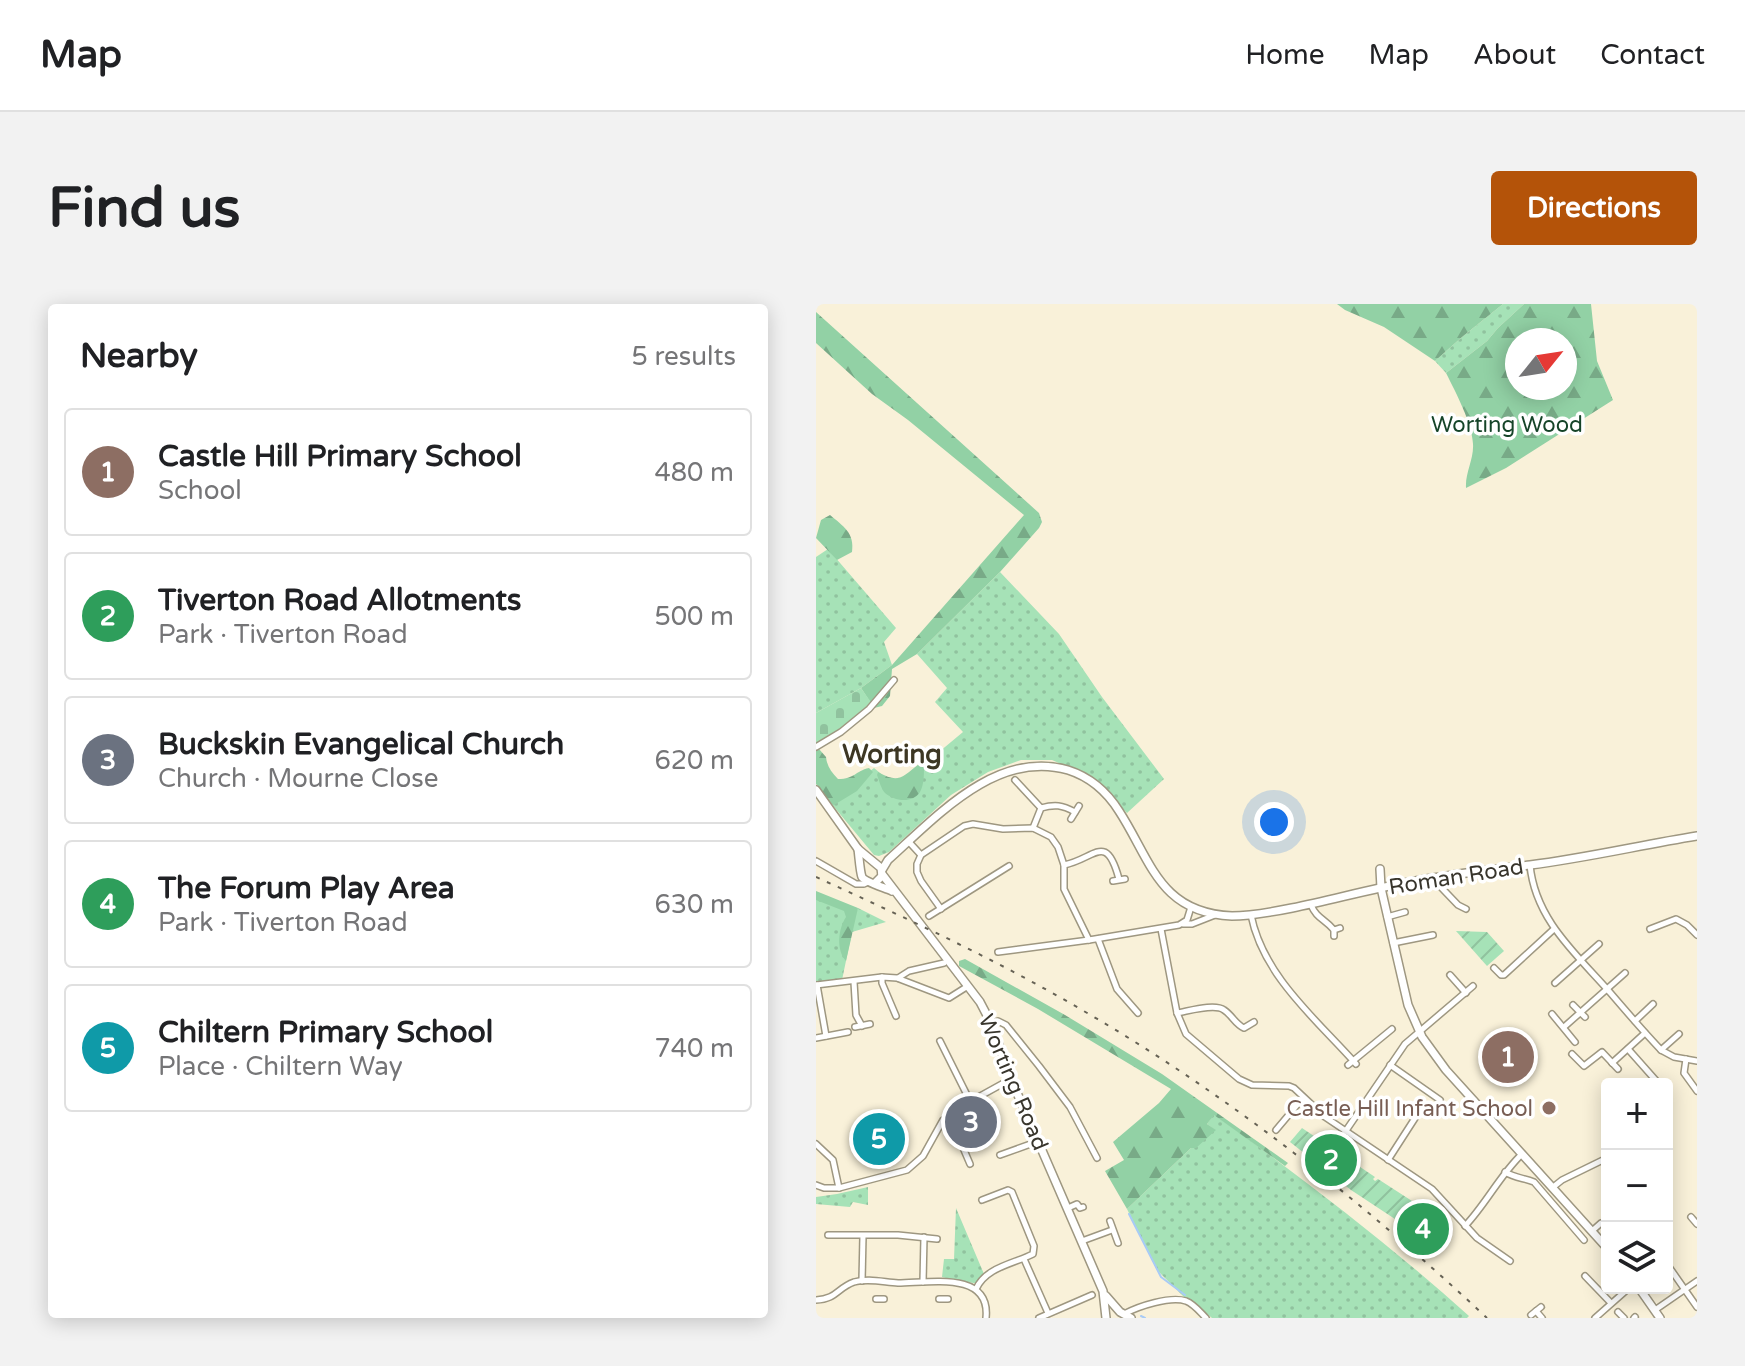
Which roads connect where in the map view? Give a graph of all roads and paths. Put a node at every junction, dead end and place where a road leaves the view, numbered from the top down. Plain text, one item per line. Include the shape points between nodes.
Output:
1 (894, 680) dead end
2 (816, 747) edge
3 (1015, 780) dead end
4 (1028, 782) dead end
5 (1021, 787) junction
6 (816, 790) edge
7 (1079, 806) dead end
8 (1041, 808) junction
9 (1075, 812) junction
10 (1071, 819) dead end
11 (1033, 828) junction
12 (1697, 836) edge
13 (1108, 841) dead end
14 (909, 842) junction
15 (858, 849) junction
16 (1103, 851) junction
17 (921, 855) junction
18 (816, 861) edge
19 (1064, 865) junction
20 (1530, 865) junction
21 (1009, 866) dead end
22 (879, 868) junction
23 (1380, 869) dead end
24 (862, 872) junction
25 (1434, 878) junction
26 (850, 880) junction
27 (1119, 880) dead end
28 (872, 882) junction
29 (1381, 888) junction
30 (894, 892) junction
31 (1311, 905) junction
32 (1192, 906) junction
33 (941, 909) junction
34 (1466, 909) dead end
35 (1401, 911) dead end
36 (1216, 914) junction
37 (1251, 914) junction
38 (929, 916) dead end
39 (1387, 917) junction
40 (1183, 924) junction
41 (1161, 929) junction
42 (1554, 929) junction
43 (1650, 929) dead end
44 (1336, 931) dead end
45 (1433, 935) dead end
46 (1697, 935) edge
47 (1098, 939) junction
48 (1089, 940) junction
49 (1393, 943) junction
50 (1599, 944) dead end
51 (998, 952) dead end
52 (1581, 961) junction
53 (939, 962) dead end
54 (1495, 967) dead end
55 (1625, 973) dead end
56 (1450, 975) dead end
57 (882, 977) junction
58 (898, 978) junction
59 (854, 982) junction
60 (1555, 983) dead end
61 (817, 985) edge
62 (968, 986) junction
63 (1473, 986) dead end
64 (1607, 989) junction
65 (1466, 993) junction
66 (1139, 1000) dead end
67 (1653, 1004) dead end
68 (1132, 1005) junction
69 (1573, 1005) dead end
70 (1138, 1013) dead end
71 (1177, 1013) junction
72 (885, 1014) dead end
73 (1552, 1014) dead end
74 (1582, 1015) junction
75 (1254, 1021) dead end
76 (1635, 1021) junction
77 (991, 1023) junction
78 (870, 1024) dead end
79 (1564, 1027) junction
80 (1392, 1029) dead end
81 (848, 1032) dead end
82 (1420, 1033) junction
83 (1645, 1033) junction
84 (1679, 1034) dead end
85 (826, 1036) junction
86 (816, 1038) edge
87 (940, 1041) dead end
88 (1575, 1042) dead end
89 (1628, 1049) junction
90 (1661, 1050) junction
91 (1572, 1054) dead end
92 (1686, 1059) junction
93 (1697, 1061) edge
94 (1612, 1063) junction
95 (1390, 1065) junction
96 (1618, 1069) dead end
97 (1654, 1078) edge
98 (1011, 1079) junction
99 (1697, 1091) edge
100 (1303, 1098) junction
101 (1440, 1100) dead end
102 (970, 1101) junction
103 (949, 1115) junction
104 (1417, 1115) dead end
105 (1276, 1130) dead end
106 (1345, 1132) junction
107 (1039, 1141) junction
108 (816, 1144) edge
109 (1522, 1154) junction
110 (1000, 1155) dead end
111 (1097, 1158) dead end
112 (1388, 1160) junction
113 (1601, 1161) edge
114 (970, 1164) dead end
115 (1505, 1172) junction
116 (816, 1185) edge
117 (839, 1188) junction
118 (1552, 1188) junction
119 (982, 1200) dead end
120 (1083, 1207) dead end
121 (1068, 1208) junction
122 (1691, 1217) dead end
123 (1110, 1221) dead end
124 (1604, 1222) edge
125 (1697, 1224) edge
126 (1465, 1226) junction
127 (1112, 1230) junction
128 (1592, 1231) junction
129 (828, 1235) dead end
130 (863, 1236) junction
131 (924, 1237) junction
132 (937, 1239) dead end
133 (1584, 1240) dead end
134 (1082, 1241) junction
135 (1601, 1241) edge
136 (1118, 1243) dead end
137 (1024, 1259) junction
138 (1510, 1261) dead end
139 (1673, 1273) edge
140 (1585, 1276) dead end
141 (862, 1281) junction
142 (1697, 1281) edge
143 (923, 1282) junction
144 (976, 1289) junction
145 (1685, 1290) junction
146 (1103, 1291) junction
147 (1622, 1294) edge
148 (1643, 1294) edge
149 (1092, 1295) dead end
150 (876, 1299) dead end
151 (884, 1299) dead end
152 (939, 1299) dead end
153 (948, 1299) dead end
154 (816, 1300) edge
155 (1611, 1303) junction
156 (1697, 1307) edge
157 (1655, 1310) junction
158 (1536, 1311) dead end
159 (1618, 1312) dead end
160 (1048, 1313) junction
161 (1127, 1316) edge
162 (986, 1318) edge
163 (1039, 1318) edge
164 (1107, 1318) edge
165 (1206, 1318) edge
166 (1542, 1318) edge
167 (1595, 1318) edge
168 (1624, 1318) edge
169 (1660, 1318) edge

1 - 2 street via 869,709
3 - 5 street
4 - 5 street
5 - 8 street
6 - 15 street, Worting Road
7 - 9 street
8 - 9 street via 1053,804
8 - 11 street
9 - 10 street
11 - 17 street via 964,826
11 - 19 street via 1051,837
12 - 20 street, Roman Road
13 - 16 street
14 - 17 street
14 - 22 street
14 - 32 street via 982,783 1025,767 1058,767 1087,778 1106,793 1154,874
15 - 22 street, Worting Road
15 - 24 street, Worting Road
16 - 19 street
16 - 27 street
17 - 33 street via 917,872
18 - 26 street
19 - 48 street via 1064,889
20 - 25 street, Roman Road
20 - 42 street via 1538,901
21 - 33 street
22 - 24 street via 867,863
22 - 28 street via 880,879
22 - 30 street, Worting Road
23 - 29 street
24 - 26 street
24 - 28 street
25 - 29 street, Roman Road
25 - 34 street
26 - 28 street via 859,885
28 - 30 street, Worting Road
29 - 31 street, Roman Road
29 - 39 street
30 - 62 street, Worting Road
31 - 37 street, Roman Road
31 - 44 street
32 - 36 street, Roman Road
32 - 40 street
33 - 38 street
35 - 39 street
36 - 37 street, Roman Road
36 - 40 street, Roman Road
37 - 80 street via 1290,993 1352,1063
39 - 49 street
40 - 41 street, Roman Road
41 - 47 street, Roman Road
41 - 71 street
42 - 52 street
42 - 54 street via 1504,975
43 - 46 street via 1676,919
45 - 49 street
47 - 48 street, Roman Road
47 - 68 street via 1114,983
48 - 51 street, Roman Road
49 - 82 street
50 - 52 street
52 - 60 street
52 - 64 street
53 - 58 street
55 - 64 street
56 - 65 street
57 - 58 street
57 - 59 street
57 - 72 street via 895,1013
58 - 62 street via 949,998
59 - 61 street
59 - 78 street via 859,1026
61 - 85 street
62 - 77 street, Worting Road
63 - 65 street
64 - 74 street
64 - 76 street
65 - 82 street
66 - 68 street
67 - 76 street
68 - 70 street
69 - 74 street
71 - 75 street via 1219,1007 1239,1027
71 - 100 street via 1186,1034 1239,1079 1252,1085 1289,1086
73 - 79 street
74 - 79 street
76 - 83 street
77 - 98 street, Worting Road
77 - 111 street via 1006,1025 1039,1066 1070,1107
79 - 88 street
81 - 85 street
82 - 95 street
82 - 109 street
83 - 89 street
83 - 90 street
84 - 90 street
85 - 86 street
87 - 102 street
89 - 94 street
89 - 97 street
90 - 92 street
91 - 94 street via 1584,1066 1602,1052
92 - 93 street
92 - 99 street via 1684,1073
94 - 96 street
95 - 101 street
95 - 106 street
98 - 102 street
98 - 107 street, Worting Road
100 - 105 street
100 - 106 street
102 - 103 street
103 - 114 street
103 - 117 street via 923,1156 907,1170
104 - 112 street
106 - 112 street
107 - 110 street
107 - 121 street, Worting Road
108 - 117 street via 833,1160
109 - 115 street
109 - 118 street
112 - 126 street via 1432,1189
113 - 118 street
115 - 126 street
115 - 133 street via 1534,1182
116 - 117 street
118 - 128 street
119 - 137 street via 1012,1192 1034,1246 1033,1254
120 - 121 street
121 - 134 street, Worting Road
122 - 125 street
123 - 127 street
124 - 128 street
126 - 138 street
127 - 134 street
127 - 136 street
128 - 135 street
129 - 130 street
130 - 131 street
130 - 141 street
131 - 132 street
131 - 143 street
134 - 146 street, Worting Road
137 - 144 street via 989,1273
137 - 160 street
139 - 145 street
140 - 155 street
141 - 143 street
141 - 154 street
142 - 145 street
143 - 144 street
144 - 162 street via 986,1303
145 - 156 street
145 - 157 street
146 - 161 street, Worting Road
146 - 164 street, Worting Road
147 - 155 street
148 - 157 street
149 - 160 street
150 - 151 street
152 - 153 street
155 - 167 street
157 - 169 street
158 - 166 street
159 - 168 street
160 - 163 street
161 - 164 street via 1114,1313
161 - 165 street via 1137,1307 1185,1300

